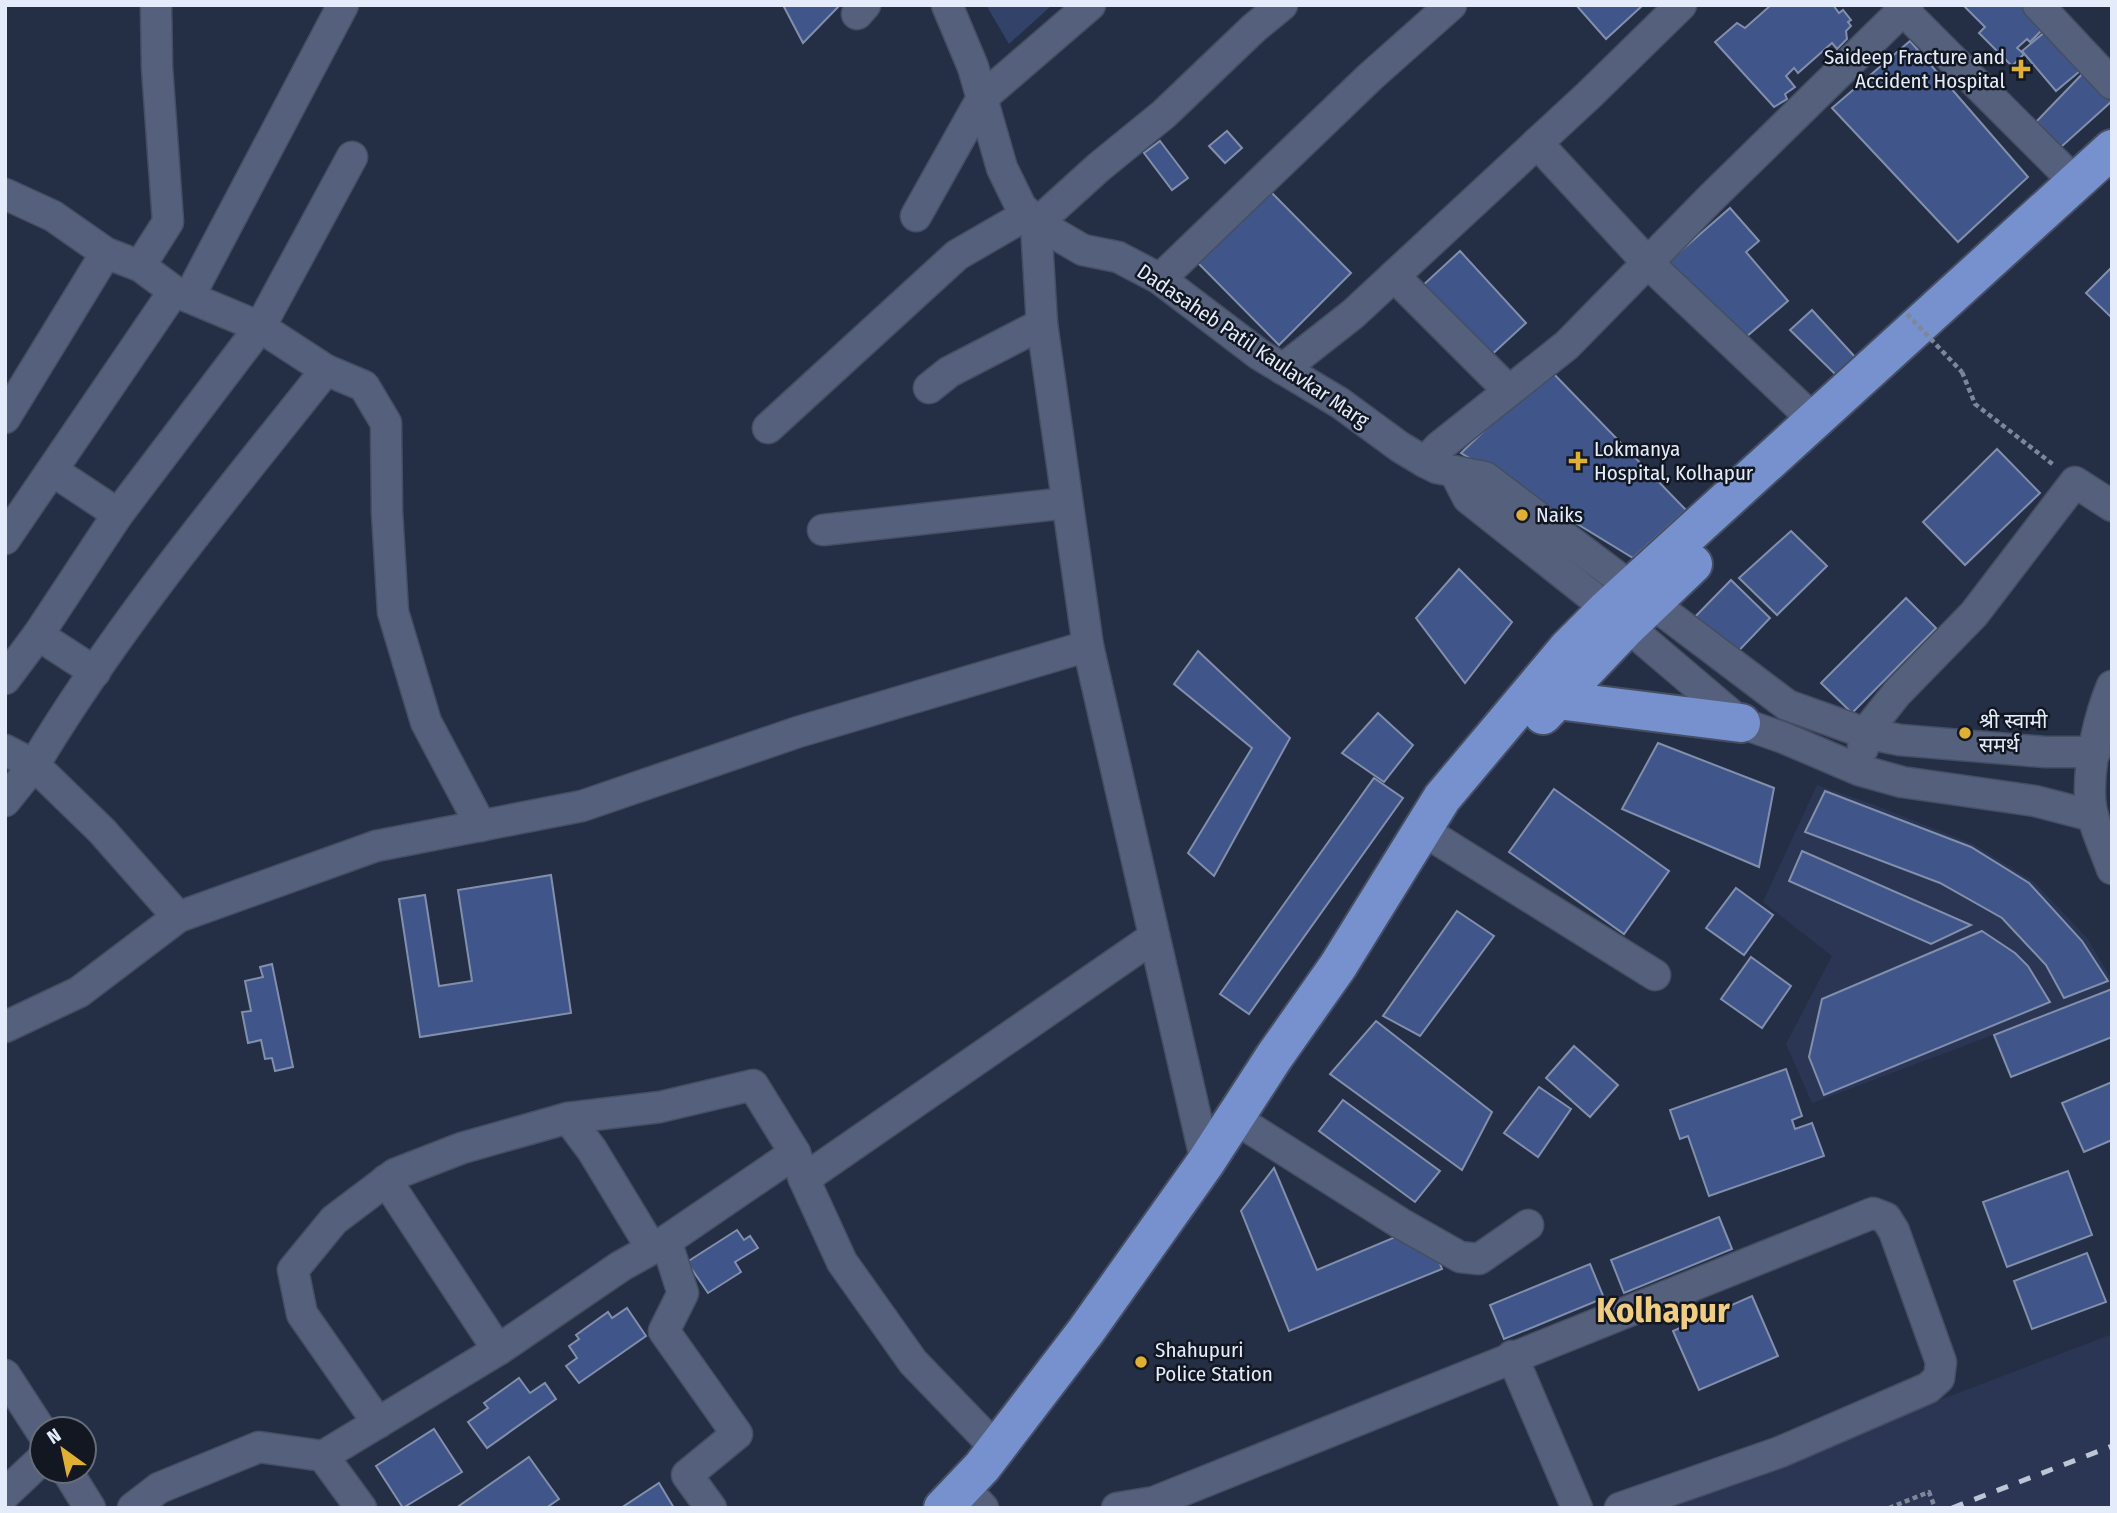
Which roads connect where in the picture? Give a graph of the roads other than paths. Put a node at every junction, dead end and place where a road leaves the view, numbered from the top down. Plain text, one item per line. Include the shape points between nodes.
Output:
1 (156, 5) edge
2 (344, 5) edge
3 (947, 5) edge
4 (1090, 5) edge
5 (1282, 5) edge
6 (1451, 5) edge
7 (1681, 5) edge
8 (2038, 5) edge
9 (1905, 8) edge
10 (2112, 84) edge
11 (982, 98) junction
12 (1537, 143) junction
13 (2112, 149) edge
14 (352, 157) dead end
15 (2093, 181) edge
16 (5, 194) edge
17 (916, 216) dead end
18 (1032, 219) junction
19 (106, 253) junction
20 (1648, 263) junction
21 (140, 267) junction
22 (1394, 276) junction
23 (1160, 279) junction
24 (181, 294) junction
25 (1042, 324) junction
26 (260, 327) junction
27 (1283, 369) junction
28 (326, 370) junction
29 (929, 388) dead end
30 (1509, 391) junction
31 (5, 418) edge
32 (1815, 421) junction
33 (768, 428) dead end
34 (1425, 462) junction
35 (53, 471) junction
36 (1067, 503) junction
37 (2112, 506) edge
38 (118, 514) junction
39 (823, 530) dead end
40 (5, 539) edge
41 (1629, 607) junction
42 (38, 635) junction
43 (1088, 646) junction
44 (94, 672) junction
45 (5, 679) edge
46 (2112, 686) edge
47 (1557, 700) junction
48 (1741, 723) junction
49 (1865, 733) junction
50 (5, 750) edge
51 (2095, 752) junction
52 (34, 765) junction
53 (1859, 769) junction
54 (5, 801) edge
55 (2093, 816) junction
56 (481, 826) junction
57 (1440, 841) junction
58 (2112, 869) edge
59 (178, 917) junction
60 (1154, 937) junction
61 (1655, 975) dead end
62 (5, 1027) edge
63 (568, 1118) junction
64 (1250, 1128) junction
65 (1206, 1162) junction
66 (799, 1166) junction
67 (386, 1180) junction
68 (1528, 1225) dead end
69 (659, 1245) junction
70 (498, 1350) junction
71 (1512, 1356) junction
72 (5, 1375) edge
73 (31, 1415) edge
74 (377, 1423) junction
75 (996, 1448) junction
76 (323, 1456) junction
77 (28, 1472) edge
78 (76, 1485) edge
79 (5, 1494) edge
80 (970, 1503) edge
81 (90, 1508) edge
82 (133, 1508) edge
83 (361, 1508) edge
84 (711, 1508) edge
85 (1117, 1508) edge
86 (1577, 1508) edge
87 (1620, 1508) edge

1 - 21 street via 168,222
2 - 24 street
3 - 11 street, Dadasaheb Patil Kaulavkar Marg
4 - 11 street
5 - 18 street via 1164,114
6 - 23 street
7 - 12 street
8 - 10 street
9 - 15 street
9 - 20 street
11 - 17 street
11 - 18 street, Dadasaheb Patil Kaulavkar Marg via 1002,168
12 - 20 street
12 - 22 street
13 - 15 highway
14 - 26 street
15 - 32 highway
15 - 41 highway via 1770,489
16 - 19 street via 53,216
18 - 23 street, Dadasaheb Patil Kaulavkar Marg via 1083,250 1118,257
18 - 25 street
18 - 33 street via 957,255
19 - 21 street
19 - 31 street
20 - 30 street via 1567,345
20 - 32 street
21 - 24 street
22 - 27 street
22 - 30 street
23 - 27 street, Dadasaheb Patil Kaulavkar Marg
24 - 26 street
24 - 35 street via 71,440
25 - 29 street via 949,372
25 - 36 street
26 - 28 street
26 - 38 street
27 - 34 street, Dadasaheb Patil Kaulavkar Marg
28 - 44 street
28 - 56 street via 364,386 386,423 393,612 426,722
30 - 34 street
32 - 41 highway
34 - 41 street, Dadasaheb Patil Kaulavkar Marg via 1485,477
35 - 38 street
35 - 40 street
36 - 39 street
36 - 43 street
37 - 49 street via 2075,482 1974,614
38 - 42 street
41 - 47 highway
41 - 48 street
41 - 49 street via 1787,705
41 - 65 highway via 1568,648 1442,798 1338,966
42 - 44 street
42 - 45 street
43 - 56 street via 798,732 582,806
43 - 60 street
44 - 52 street
46 - 51 street
47 - 48 highway
47 - 57 highway via 1460,806
48 - 53 street
49 - 51 street via 2019,750
49 - 53 street
50 - 52 street
51 - 55 street via 2090,796
52 - 54 street
52 - 59 street via 102,831
53 - 55 street via 1902,782 2035,801
55 - 58 street
56 - 59 street via 376,846
57 - 61 street
57 - 64 highway
59 - 62 street via 79,992
60 - 65 street
60 - 66 street
63 - 66 street via 660,1107 753,1085
63 - 67 street via 462,1148
63 - 69 street
64 - 68 street via 1460,1257 1479,1259
64 - 80 highway via 997,1487
65 - 75 highway
66 - 69 street
66 - 75 street via 842,1262 913,1362
67 - 70 street
67 - 74 street via 334,1220 293,1270 302,1314
69 - 70 street
69 - 84 street via 683,1293 664,1331 737,1434 687,1475
70 - 74 street
71 - 85 street via 1154,1502
71 - 86 street
71 - 87 street via 1873,1213 1886,1219 1941,1362 1939,1378 1928,1388 1780,1452
72 - 73 street
74 - 76 street
75 - 80 highway
76 - 82 street via 259,1447 159,1488
76 - 83 street
77 - 79 street
78 - 81 street

